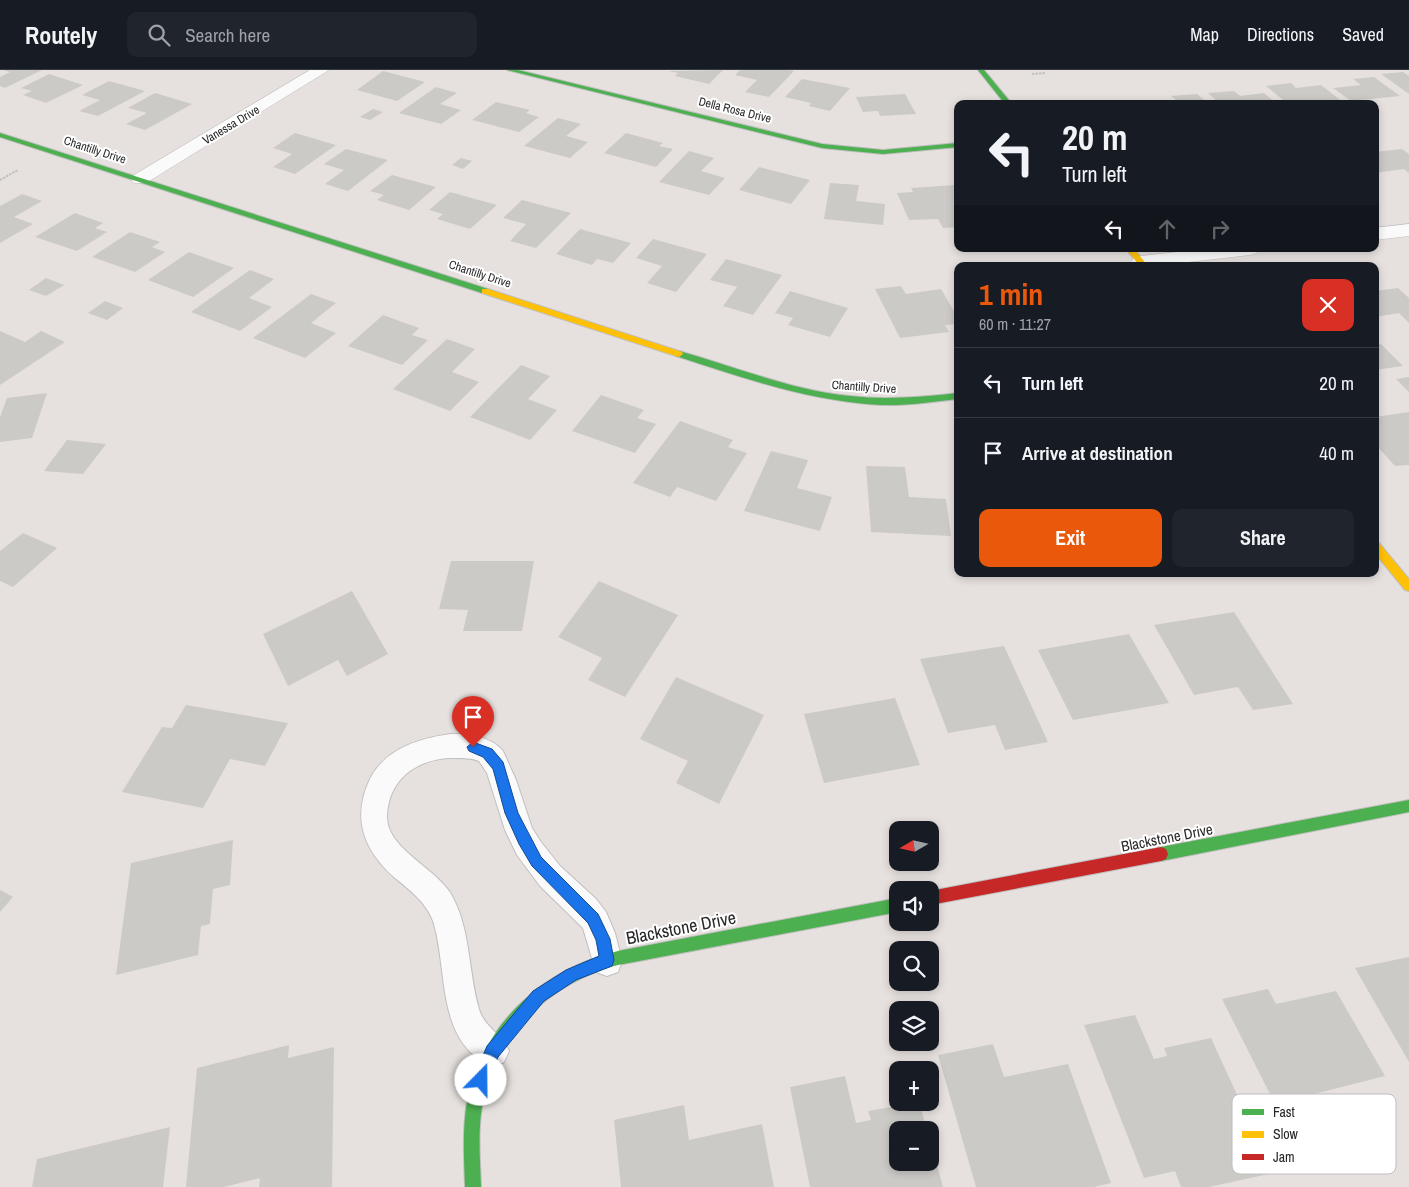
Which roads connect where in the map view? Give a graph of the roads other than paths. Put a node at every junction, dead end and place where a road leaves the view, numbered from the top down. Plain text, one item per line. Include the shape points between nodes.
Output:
1 (321, 70) edge
2 (510, 70) edge
3 (981, 70) edge
4 (1006, 100) edge
5 (0, 135) edge
6 (954, 145) edge
7 (140, 179) junction
8 (1409, 230) edge
9 (1379, 234) edge
10 (1216, 252) edge
11 (1138, 259) edge
12 (954, 397) edge
13 (1379, 551) edge
14 (1409, 587) edge
15 (1409, 806) edge
16 (939, 896) edge
17 (889, 907) edge
18 (607, 960) junction
19 (492, 1052) junction
20 (473, 1187) edge

1 - 7 street, Vanessa Drive
2 - 6 street, Della Rosa Drive via 822,146 883,152
3 - 4 street
5 - 7 street, Chantilly Drive
7 - 12 street, Chantilly Drive via 789,389 836,400 887,405
8 - 9 street
10 - 11 street
13 - 14 street
15 - 16 street, Blackstone Drive
17 - 18 street, Blackstone Drive
18 - 19 street, Blackstone Drive via 571,975 538,996
18 - 19 lane via 603,939 593,918 537,862 523,840 498,766 487,753 473,747 443,747 426,749 402,759 386,774 376,795 373,815 377,837 397,861 424,882 443,908 454,940 467,1016 475,1036
19 - 20 street, Blackstone Drive via 476,1094

